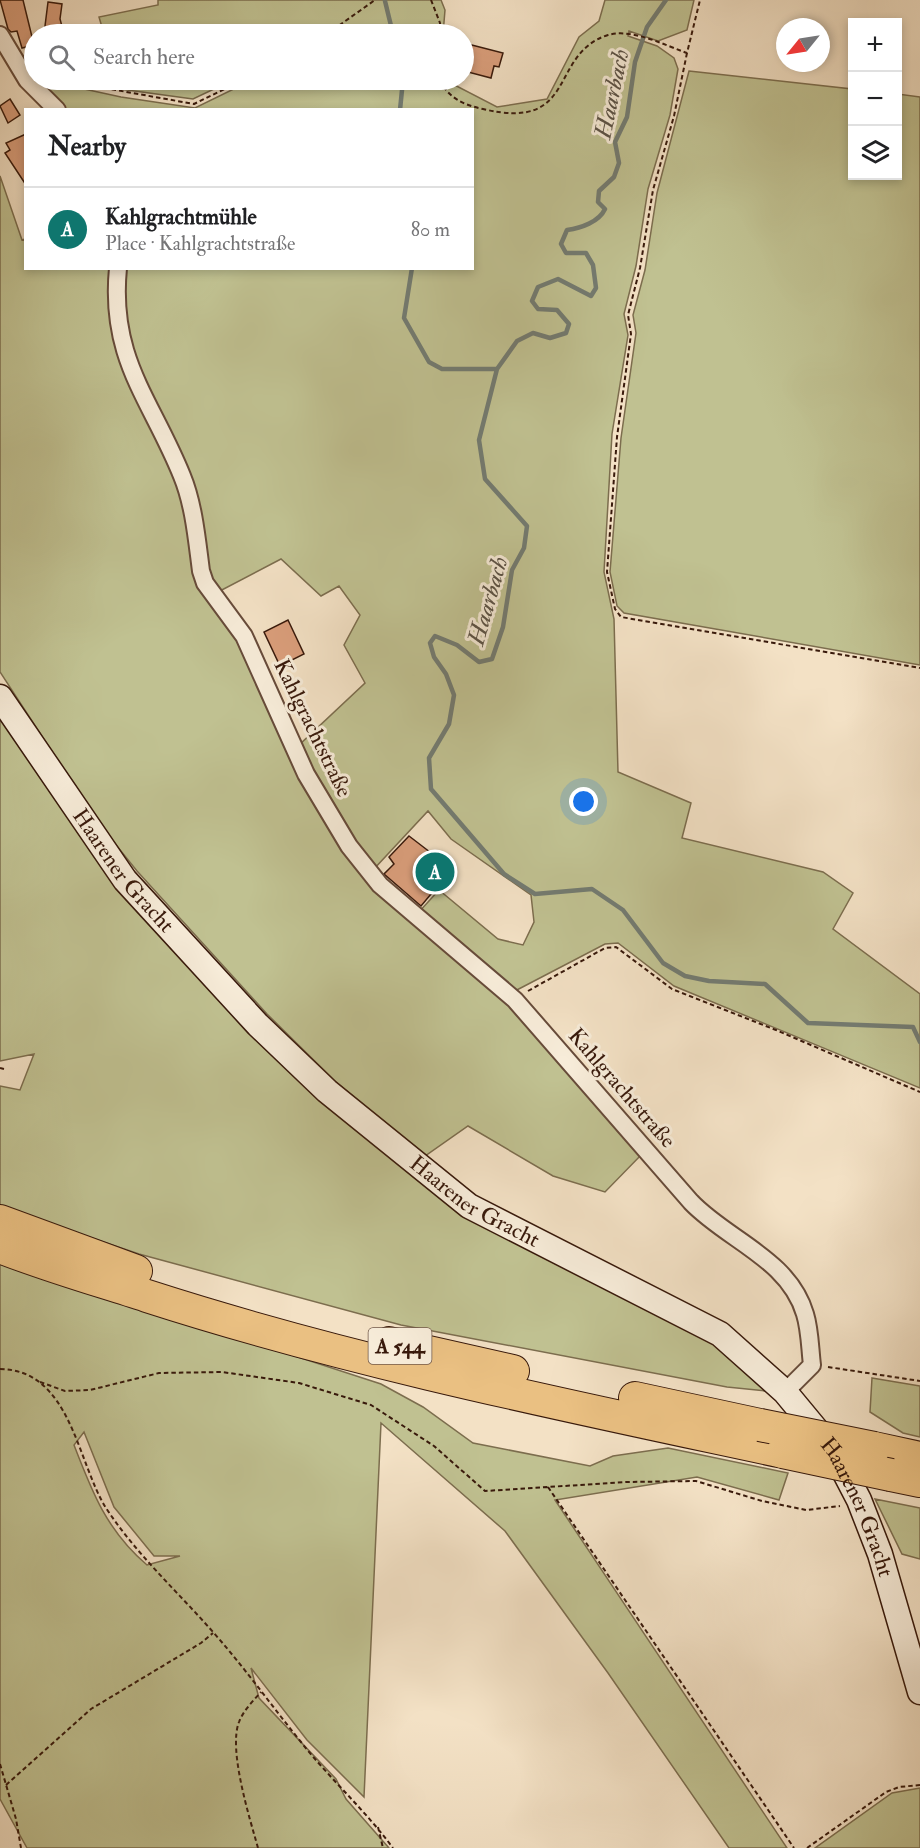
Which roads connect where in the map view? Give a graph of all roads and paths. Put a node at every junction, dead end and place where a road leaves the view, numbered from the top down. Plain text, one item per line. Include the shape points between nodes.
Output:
1 (375, 0) edge
2 (431, 0) edge
3 (700, 0) edge
4 (341, 24) edge
5 (440, 24) edge
6 (0, 35) edge
7 (687, 53) junction
8 (24, 75) edge
9 (37, 90) edge
10 (116, 90) edge
11 (223, 90) edge
12 (445, 90) edge
13 (55, 108) edge
14 (118, 270) edge
15 (920, 668) edge
16 (0, 697) edge
17 (515, 1000) junction
18 (920, 1092) edge
19 (0, 1221) edge
20 (0, 1247) edge
21 (812, 1365) junction
22 (0, 1369) edge
23 (920, 1381) edge
24 (40, 1382) junction
25 (785, 1392) junction
26 (920, 1458) edge
27 (905, 1478) edge
28 (548, 1487) junction
29 (860, 1500) junction
30 (213, 1633) junction
31 (261, 1692) junction
32 (920, 1692) edge
33 (0, 1764) edge
34 (6, 1785) junction
35 (920, 1785) edge
36 (377, 1826) junction
37 (21, 1848) edge
38 (258, 1848) edge
39 (382, 1848) edge
40 (393, 1848) edge
41 (794, 1848) edge
42 (807, 1848) edge

1 - 4 path
2 - 5 path
3 - 7 path
6 - 8 street
7 - 12 path via 617,33 593,42 574,60 558,93 530,111 492,111 456,99
7 - 15 path via 653,190 628,315 631,334 617,437 607,572 615,609 621,617
9 - 13 street
10 - 11 path via 194,104
14 - 17 street, Kahlgrachtstraße via 117,321 129,366 183,478 205,583 244,636 306,774 349,846 380,885
16 - 25 main road, Haarener Gracht via 125,880 258,1025 327,1091 469,1206 720,1334
17 - 18 path via 605,948 616,947 672,989
17 - 21 street, Kahlgrachtstraße via 691,1202 774,1266 793,1288 806,1314
19 - 26 highway, A 544, bridge via 139,1272 332,1329
20 - 27 highway, A 544, bridge via 217,1319 327,1350
21 - 23 path
21 - 25 street
22 - 24 path via 13,1369
24 - 28 path via 65,1390 90,1390 159,1373 222,1372 299,1383 371,1405 434,1446 485,1491
24 - 30 path via 62,1408 78,1438 106,1507 160,1576
25 - 29 main road, Haarener Gracht via 833,1450
28 - 29 path via 696,1481 806,1510
28 - 41 path
29 - 32 main road, Haarener Gracht via 884,1566
30 - 31 path
30 - 34 path via 91,1709
31 - 36 path
31 - 38 path via 238,1723 237,1740 238,1762
33 - 34 path
34 - 37 path
35 - 42 path via 886,1792
36 - 39 path
36 - 40 path

